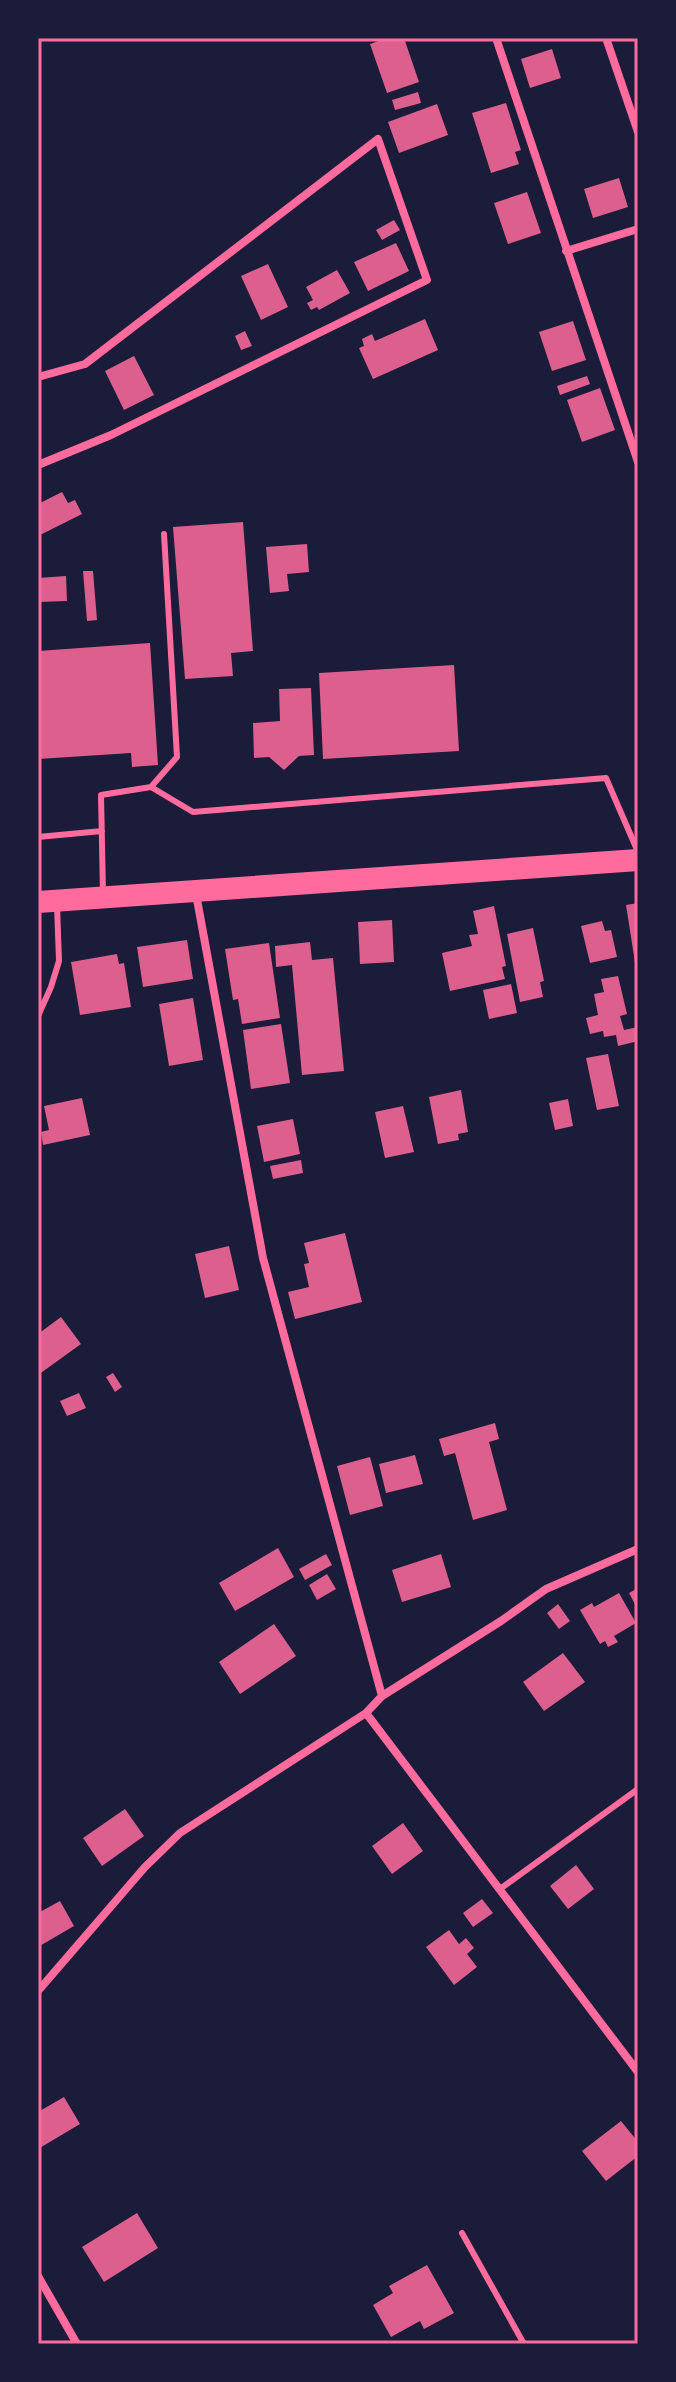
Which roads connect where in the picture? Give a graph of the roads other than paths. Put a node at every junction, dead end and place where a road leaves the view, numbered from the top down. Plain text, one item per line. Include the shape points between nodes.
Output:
1 (496, 38) edge
2 (606, 38) edge
3 (638, 132) edge
4 (638, 229) edge
5 (566, 251) junction
6 (38, 377) edge
7 (638, 462) edge
8 (38, 465) edge
9 (164, 534) dead end
10 (151, 787) junction
11 (102, 831) junction
12 (38, 837) edge
13 (638, 852) edge
14 (638, 860) edge
15 (195, 892) junction
16 (103, 898) junction
17 (47, 902) edge
18 (38, 1016) edge
19 (638, 1549) edge
20 (382, 1696) junction
21 (366, 1713) junction
22 (638, 1789) edge
23 (500, 1889) junction
24 (38, 1991) edge
25 (638, 2072) edge
26 (462, 2233) dead end
27 (38, 2276) edge
28 (77, 2344) edge
29 (524, 2344) edge

1 - 5 street
2 - 3 street
4 - 5 street
5 - 7 street
6 - 8 street via 85,364 378,139 427,280 111,435
9 - 10 lane via 177,757
10 - 11 lane via 101,795
10 - 13 lane via 193,812 606,778
11 - 12 lane
11 - 16 lane
14 - 15 highway
15 - 16 highway
15 - 20 street via 263,1258
16 - 17 highway
17 - 18 lane via 59,961
19 - 20 street via 546,1589
20 - 21 street
21 - 23 street
21 - 24 street via 180,1833
22 - 23 lane
23 - 25 street
26 - 29 lane
27 - 28 street

